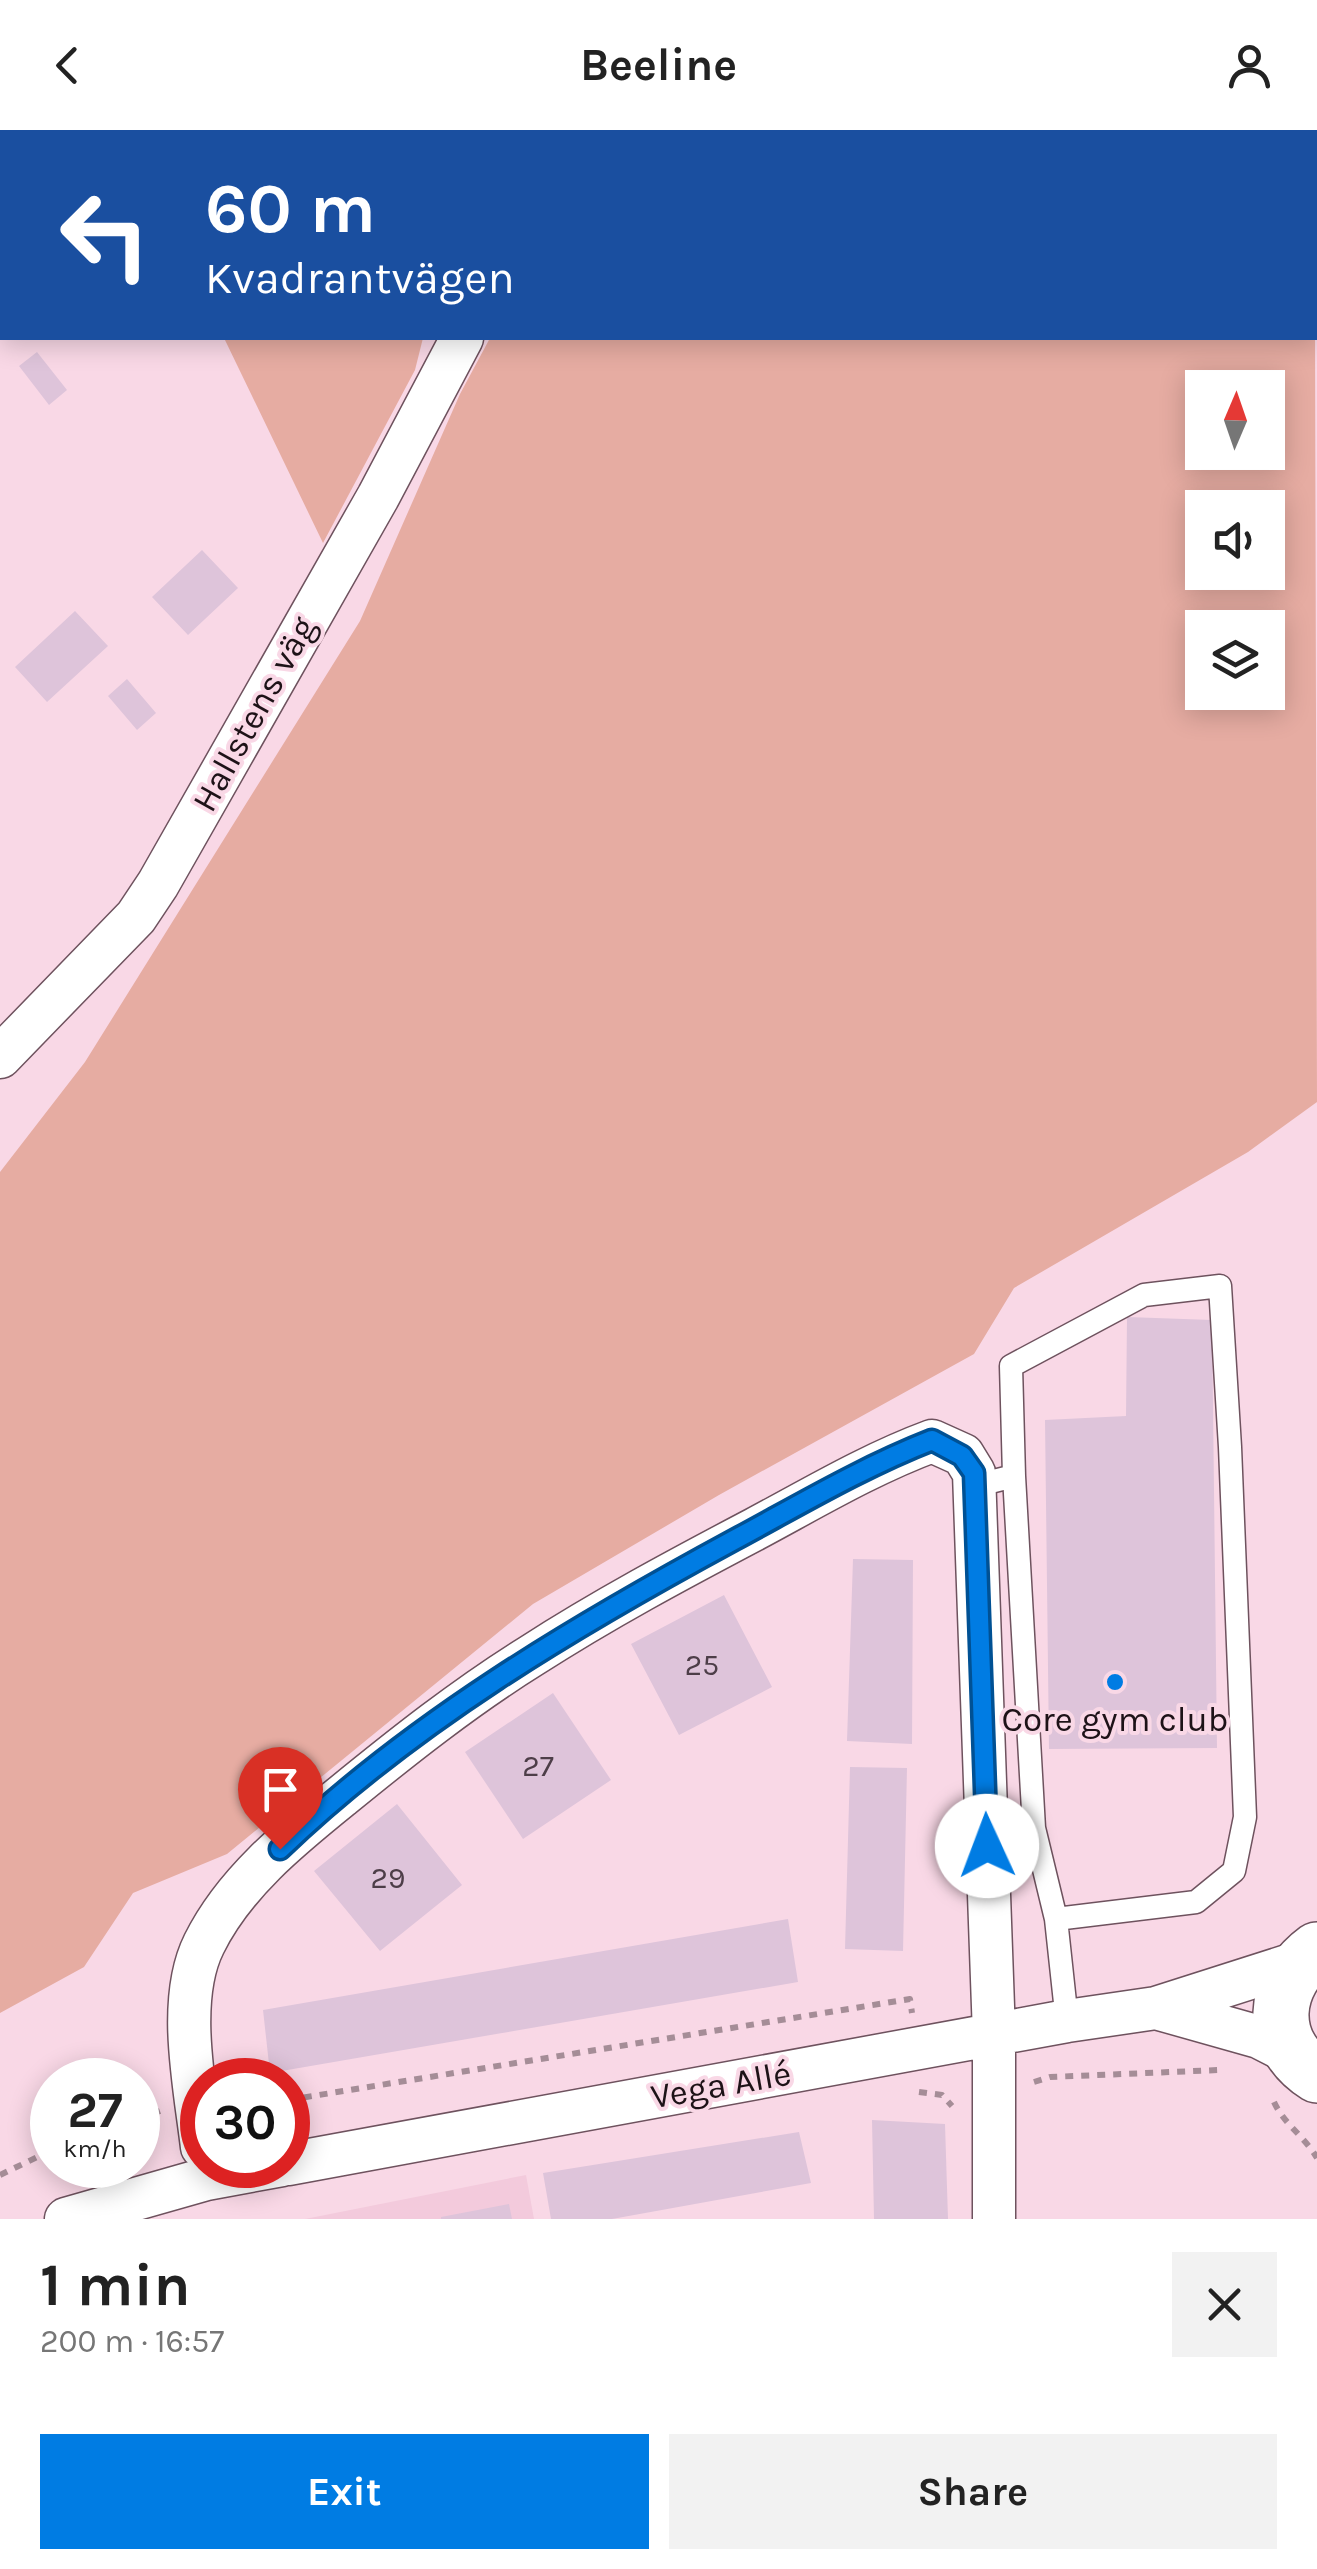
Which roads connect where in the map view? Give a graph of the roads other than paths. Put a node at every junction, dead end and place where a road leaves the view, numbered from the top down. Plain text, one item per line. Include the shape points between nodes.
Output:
1 (461, 340) edge
2 (0, 1057) edge
3 (994, 1481) junction
4 (1056, 1919) junction
5 (1309, 1956) edge
6 (1156, 2008) junction
7 (1067, 2022) junction
8 (994, 2035) junction
9 (192, 2058) edge
10 (1302, 2075) edge
11 (310, 2159) edge
12 (180, 2174) edge
13 (66, 2219) edge
14 (994, 2219) edge

1 - 2 street, Hallstens väg via 158,884 136,917
3 - 4 lane via 1034,1828
3 - 4 lane via 1011,1366 1144,1296 1220,1286 1245,1816 1234,1871 1196,1902
3 - 8 street
3 - 9 street via 932,1440 618,1602 527,1658 300,1830 228,1903 202,1947 190,1995
4 - 7 lane
5 - 6 street, Vega Allé
5 - 10 street via 1286,1984 1280,2008
6 - 7 street, Vega Allé
6 - 10 street, Vega Allé via 1260,2037
7 - 8 street, Vega Allé
8 - 11 street, Vega Allé
8 - 14 street
12 - 13 street, Vega Allé

